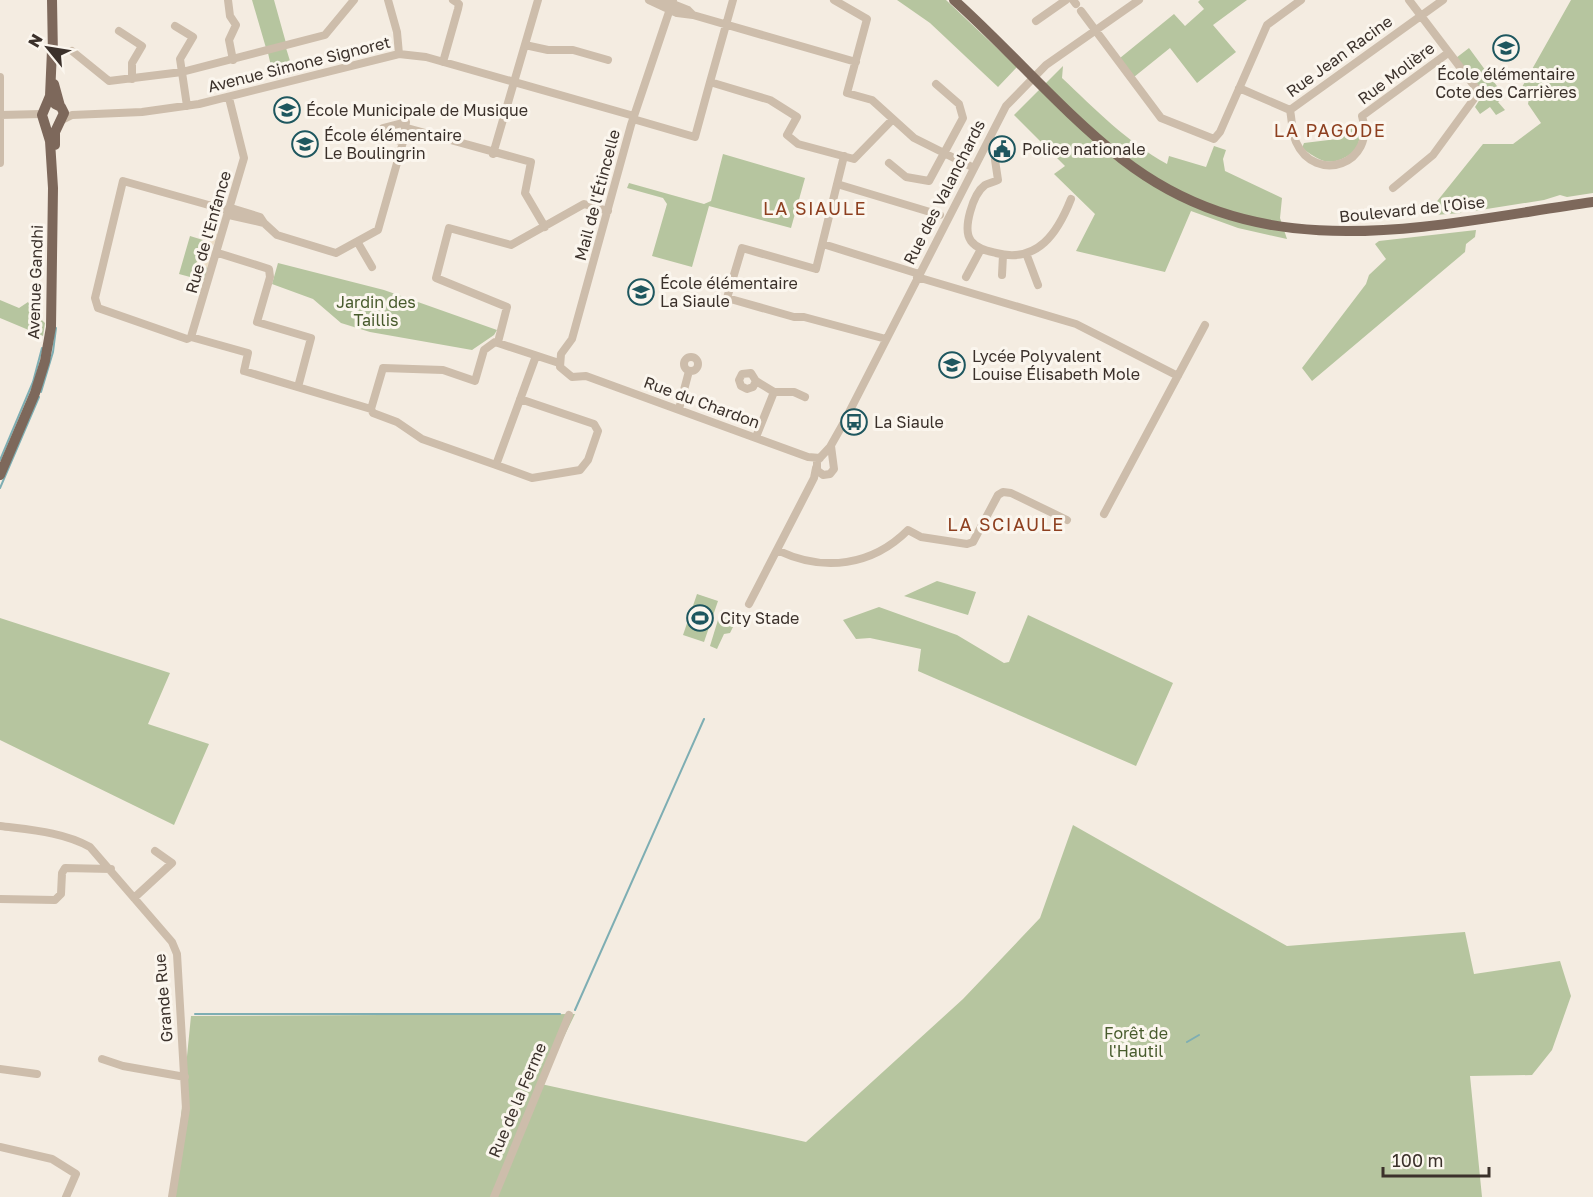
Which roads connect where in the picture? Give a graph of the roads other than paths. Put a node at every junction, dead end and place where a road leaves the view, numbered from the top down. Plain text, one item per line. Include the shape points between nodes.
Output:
1 (52, 0) edge
2 (228, 0) edge
3 (354, 0) edge
4 (388, 0) edge
5 (453, 0) edge
6 (538, 0) edge
7 (649, 0) edge
8 (733, 0) edge
9 (834, 0) edge
10 (954, 0) edge
11 (1066, 0) edge
12 (1140, 0) edge
13 (1301, 0) edge
14 (1409, 0) edge
15 (1443, 0) edge
16 (669, 3) edge
17 (1077, 5) edge
18 (1421, 16) junction
19 (1036, 21) dead end
20 (726, 25) junction
21 (175, 26) dead end
22 (1092, 27) junction
23 (119, 31) dead end
24 (398, 36) junction
25 (525, 45) junction
26 (52, 50) junction
27 (72, 51) dead end
28 (1448, 53) junction
29 (403, 54) junction
30 (388, 55) junction
31 (233, 60) junction
32 (608, 60) dead end
33 (856, 62) junction
34 (443, 63) junction
35 (182, 72) junction
36 (1032, 76) junction
37 (0, 77) edge
38 (132, 79) junction
39 (710, 82) junction
40 (514, 83) junction
41 (936, 84) dead end
42 (1239, 88) junction
43 (229, 98) junction
44 (187, 106) junction
45 (1290, 110) junction
46 (45, 114) junction
47 (64, 114) junction
48 (0, 115) edge
49 (634, 118) junction
50 (893, 119) junction
51 (407, 128) junction
52 (403, 142) junction
53 (945, 153) junction
54 (493, 154) junction
55 (844, 156) junction
56 (995, 160) dead end
57 (0, 163) edge
58 (889, 163) dead end
59 (974, 168) junction
60 (837, 184) junction
61 (52, 188) junction
62 (1393, 188) dead end
63 (1071, 199) dead end
64 (1593, 202) edge
65 (608, 211) junction
66 (230, 212) junction
67 (940, 215) dead end
68 (545, 226) junction
69 (358, 243) junction
70 (823, 244) junction
71 (981, 249) junction
72 (218, 253) junction
73 (1026, 253) junction
74 (1003, 255) junction
75 (372, 267) dead end
76 (918, 275) junction
77 (1002, 275) dead end
78 (966, 277) dead end
79 (1038, 285) dead end
80 (1205, 325) dead end
81 (191, 337) junction
82 (886, 339) junction
83 (498, 342) junction
84 (536, 356) junction
85 (559, 363) junction
86 (689, 371) dead end
87 (1178, 376) junction
88 (756, 381) dead end
89 (298, 387) junction
90 (774, 392) junction
91 (805, 397) dead end
92 (520, 399) junction
93 (371, 409) junction
94 (679, 409) junction
95 (756, 437) junction
96 (831, 446) junction
97 (833, 460) junction
98 (496, 465) junction
99 (818, 467) junction
100 (0, 475) edge
101 (1104, 514) dead end
102 (1066, 520) dead end
103 (778, 551) junction
104 (749, 604) dead end
105 (0, 826) edge
106 (155, 851) dead end
107 (111, 868) junction
108 (134, 898) junction
109 (0, 899) edge
110 (568, 1015) dead end
111 (102, 1059) dead end
112 (0, 1069) edge
113 (37, 1074) dead end
114 (185, 1077) junction
115 (0, 1147) edge
116 (66, 1197) edge
117 (172, 1197) edge
118 (494, 1197) edge

1 - 26 main road, Avenue Gandhi
2 - 31 street via 236,25 229,40
3 - 31 street via 325,35
4 - 24 street
5 - 34 street via 459,4
6 - 25 street
7 - 16 street
8 - 20 street
9 - 33 street via 867,19
10 - 36 main road, Boulevard de l'Oise
11 - 19 street
12 - 22 street, Rue des Valanchards
13 - 42 street via 1269,23
14 - 18 street
15 - 18 street, Rue Jean Racine
16 - 20 street via 686,16
16 - 49 street, Mail de l'Étincelle
17 - 22 street
18 - 28 street
18 - 45 street, Rue Jean Racine
20 - 33 street
20 - 39 street
21 - 35 street via 193,37 180,59
22 - 36 street, Rue des Valanchards
22 - 42 street via 1157,115 1182,127 1215,138
23 - 38 street via 142,46 132,63
24 - 29 street
24 - 30 street
25 - 32 street via 573,50
25 - 40 street
26 - 46 main road, Avenue Gandhi
26 - 47 main road, Avenue Gandhi via 55,90
27 - 38 street via 106,80
28 - 45 street, Rue Molière via 1362,116 1364,141 1342,163 1322,164 1305,155 1295,139
28 - 62 street via 1479,93 1433,155
29 - 30 street, Avenue Simone Signoret
29 - 34 street, Avenue Simone Signoret
30 - 43 street, Avenue Simone Signoret
31 - 35 street
33 - 50 street via 847,93 872,100
34 - 40 street, Avenue Simone Signoret
35 - 38 street
35 - 44 street
36 - 59 street, Rue des Valanchards via 1006,106
36 - 64 main road, Boulevard de l'Oise via 1103,143 1141,172 1192,201 1259,223 1315,232 1370,232
37 - 48 street
39 - 49 street, Avenue Simone Signoret via 695,137
39 - 55 street via 770,100 797,117 787,135 798,144
40 - 49 street, Avenue Simone Signoret
40 - 54 street
41 - 53 street via 959,104 963,118
42 - 45 street, Rue Jean Racine
43 - 44 street, Avenue Simone Signoret
43 - 66 street, Rue de l'Enfance via 244,158
44 - 47 street, Avenue Simone Signoret via 142,112
46 - 47 main road via 53,103
46 - 47 main road via 53,125
46 - 48 street
46 - 61 main road, Avenue Gandhi
47 - 61 main road, Avenue Gandhi via 55,134
48 - 57 street
49 - 65 street, Mail de l'Étincelle
50 - 53 street via 914,138
50 - 55 street via 854,159
51 - 52 street
51 - 52 street via 406,122 378,132
51 - 54 street
52 - 69 street via 378,230
53 - 58 street via 929,181 906,177
53 - 59 street
54 - 68 street via 531,162 525,192
55 - 60 street
56 - 71 street via 998,180 979,193 968,224 971,241
59 - 76 street, Rue des Valanchards
60 - 67 street
60 - 70 street
61 - 100 main road, Avenue Gandhi via 53,304 49,342 35,393
63 - 73 street via 1057,231
65 - 68 street via 584,204
65 - 85 street, Mail de l'Étincelle via 572,339
66 - 69 street via 264,223 278,235 336,253
66 - 72 street, Rue de l'Enfance
66 - 81 street via 123,181 96,305 184,338
68 - 83 street via 506,245 449,228 436,278 507,307
69 - 75 street
70 - 76 street
70 - 82 street via 816,269 742,248 727,298
71 - 74 street
71 - 78 street
72 - 81 street, Rue de l'Enfance
72 - 89 street via 269,269 257,322 311,338
73 - 74 street
73 - 79 street
74 - 77 street
76 - 82 street, Rue des Valanchards
76 - 87 street via 1076,324
80 - 87 street
81 - 89 street via 248,353 243,371
82 - 96 street, Rue des Valanchards
83 - 84 street
83 - 93 street via 491,342 484,350 475,381 443,370 383,368
84 - 85 street
84 - 92 street
85 - 94 street, Rue du Chardon via 566,375 586,376
86 - 94 street
87 - 101 street
88 - 90 street
89 - 93 street
90 - 91 street via 794,392
90 - 95 street
92 - 98 street
92 - 98 street via 594,424 598,431 588,460 580,470 532,478
93 - 98 street via 422,438
94 - 95 street, Rue du Chardon
95 - 99 street, Rue du Chardon via 808,457
96 - 97 street
96 - 99 street, Rue des Valanchards
97 - 99 street, Rue du Chardon via 828,456
97 - 99 street via 833,471
99 - 103 street, Rue des Valanchards
102 - 103 street via 1011,492 1003,492 973,542 967,544 921,537 908,530 884,549 853,562 810,562
103 - 104 street, Rue des Valanchards
105 - 107 street, Grande Rue via 79,841
106 - 108 street via 172,863
107 - 108 street, Grande Rue
107 - 109 street via 65,868 61,894 55,900
108 - 114 street, Grande Rue via 172,942 177,954
110 - 118 street, Rue de la Ferme
111 - 114 street
112 - 113 street
114 - 117 street, Grande Rue via 186,1109
115 - 116 street via 52,1159 76,1174

